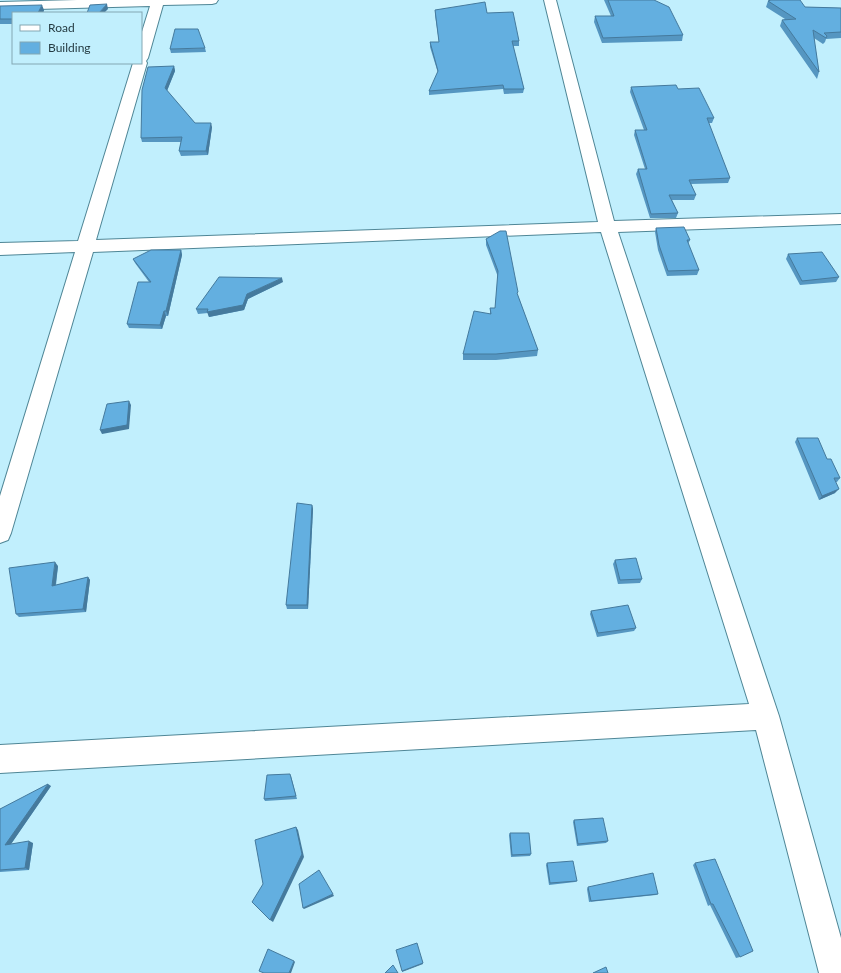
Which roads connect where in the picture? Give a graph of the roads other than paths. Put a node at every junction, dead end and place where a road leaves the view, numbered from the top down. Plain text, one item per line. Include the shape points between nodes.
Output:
1 (212, 0) edge
2 (550, 0) edge
3 (158, 1) edge
4 (0, 6) edge
5 (142, 55) edge
6 (140, 64) edge
7 (841, 219) edge
8 (608, 225) junction
9 (85, 246) junction
10 (0, 248) edge
11 (0, 533) edge
12 (766, 716) junction
13 (0, 759) edge
14 (835, 973) edge

1 - 3 street
2 - 8 street
3 - 4 street
3 - 5 street
6 - 9 street
7 - 8 street
8 - 9 street
8 - 12 street
9 - 10 street
9 - 11 street
12 - 13 street
12 - 14 street

